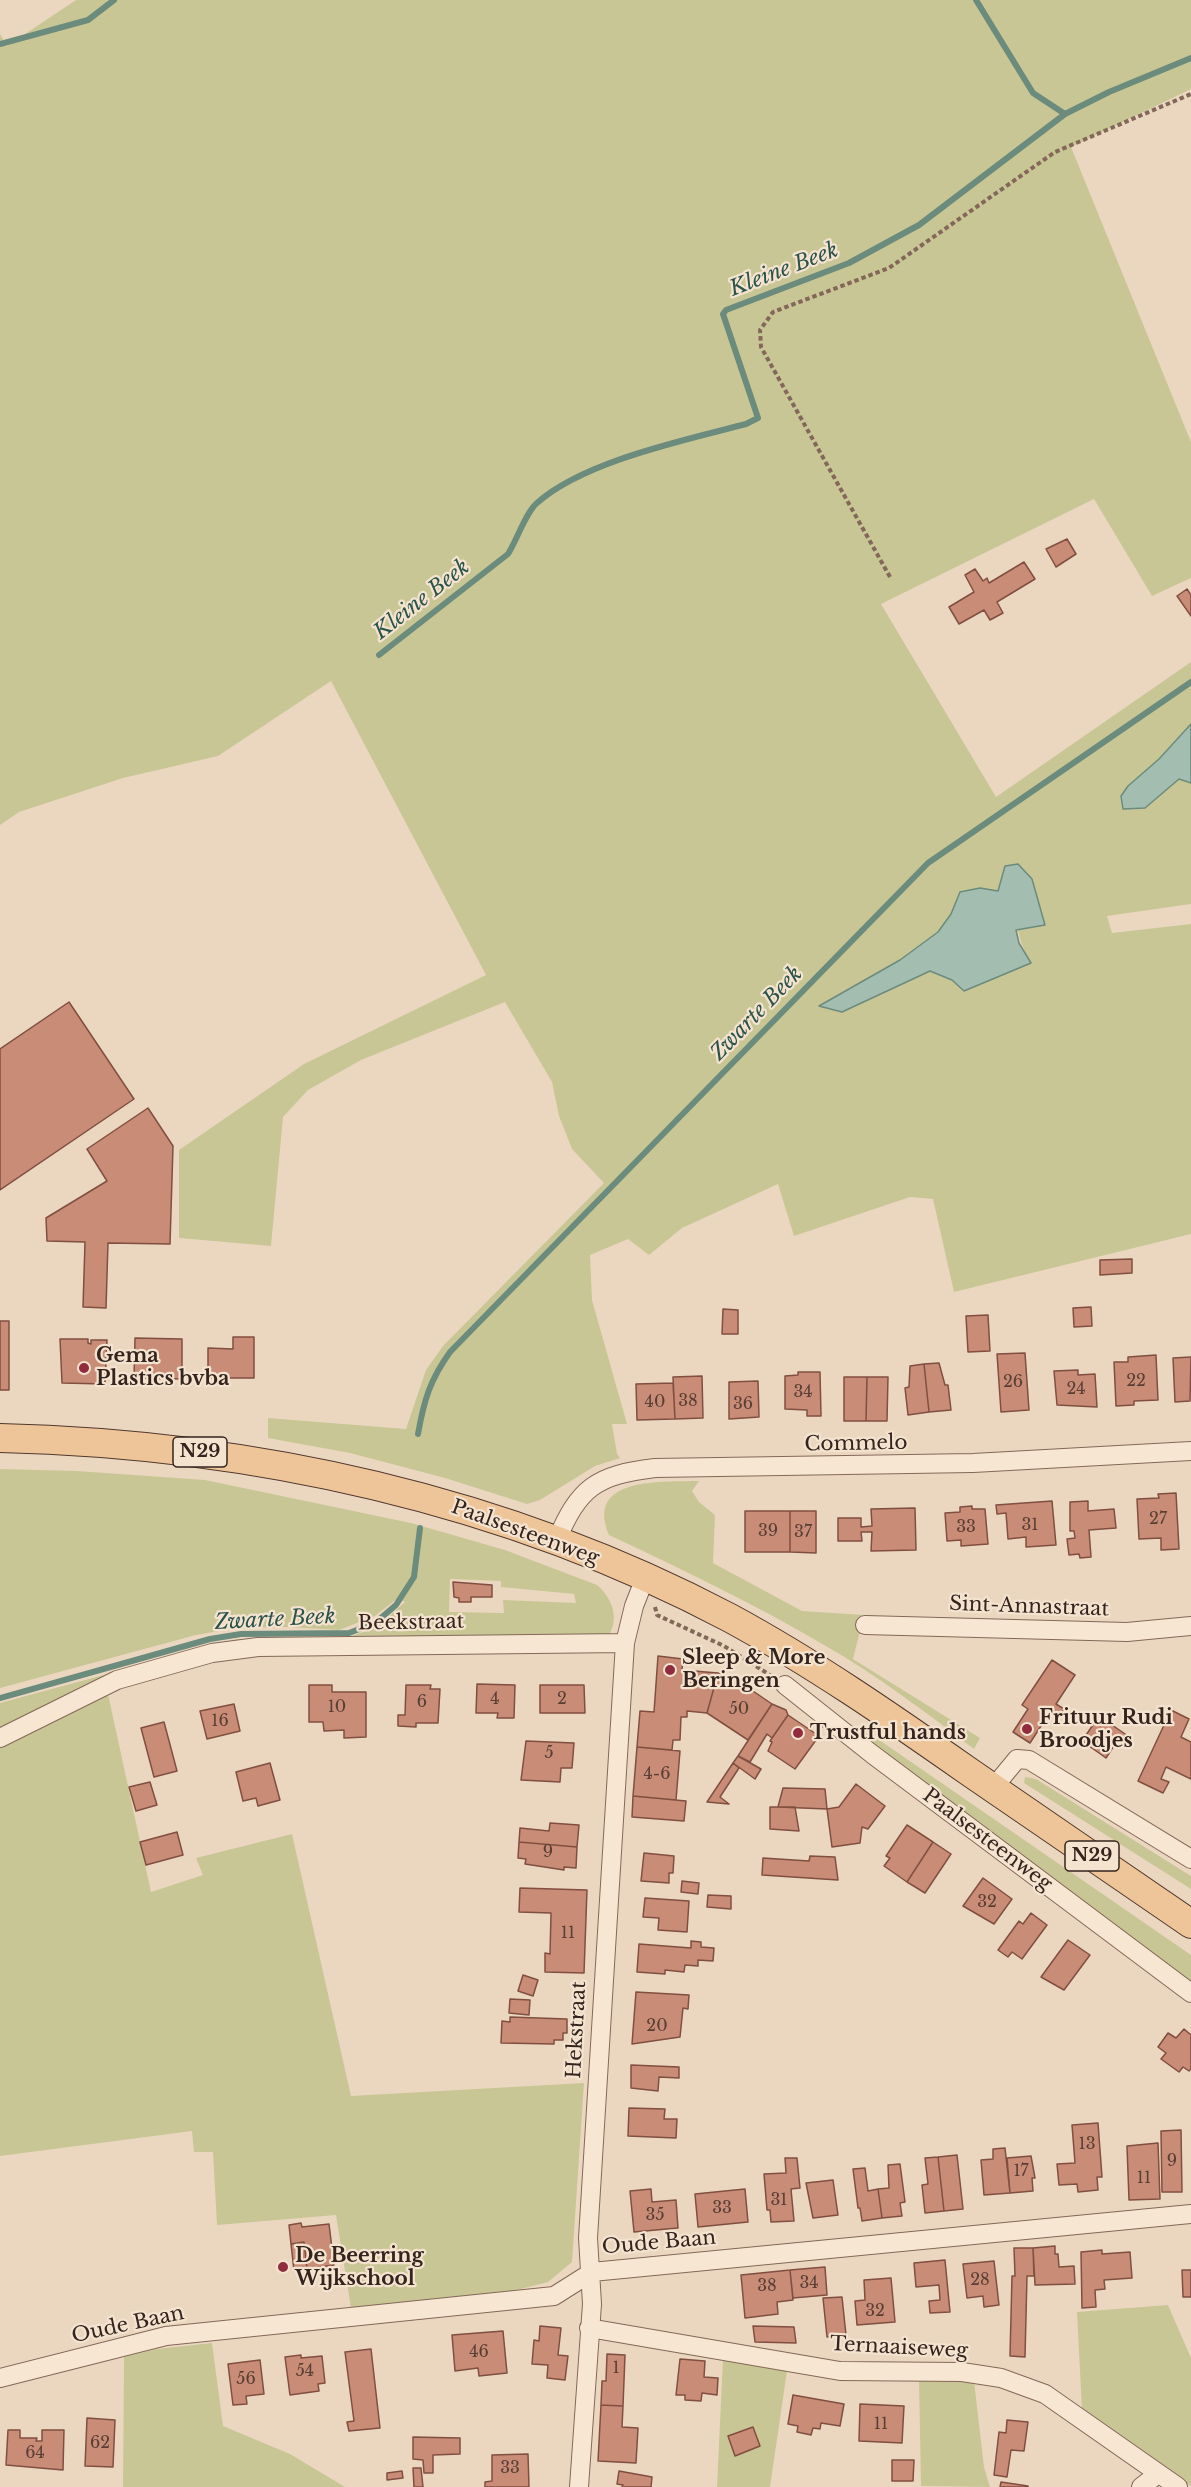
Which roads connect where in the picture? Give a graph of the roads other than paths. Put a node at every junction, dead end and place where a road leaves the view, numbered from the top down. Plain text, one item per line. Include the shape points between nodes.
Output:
1 (0, 1438) edge
2 (1191, 1451) edge
3 (556, 1542) junction
4 (645, 1578) junction
5 (865, 1625) dead end
6 (1191, 1626) edge
7 (625, 1643) junction
8 (785, 1685) road end
9 (0, 1738) edge
10 (993, 1788) junction
11 (1191, 1859) edge
12 (1191, 1924) edge
13 (1191, 1993) edge
14 (1191, 2214) edge
15 (592, 2272) junction
16 (589, 2328) junction
17 (0, 2378) edge
18 (1158, 2474) junction
19 (579, 2487) edge
20 (1141, 2487) edge
21 (1178, 2487) edge

1 - 3 main road, Paalsesteenweg / N29 via 137,1445 278,1464 438,1502
2 - 3 street, Commelo via 973,1463 655,1468 618,1473 579,1498
3 - 4 main road, Paalsesteenweg / N29
4 - 7 street, Hekstraat
4 - 10 main road, Paalsesteenweg / N29 via 779,1646 859,1695
5 - 6 street, Sint-Annastraat via 1127,1632
7 - 9 street, Beekstraat via 258,1647 212,1653 117,1680
7 - 15 street, Hekstraat via 588,2238
8 - 13 street, Paalsesteenweg
10 - 11 street via 1017,1759 1029,1760
10 - 12 main road, Paalsesteenweg / N29
14 - 15 street, Oude Baan
15 - 16 street, Hekstraat
15 - 17 street, Oude Baan via 554,2296 166,2336
16 - 18 street, Ternaaiseweg via 840,2371 962,2372 1001,2378 1045,2394
16 - 19 street, Hekstraat
18 - 20 street
18 - 21 street, Ternaaiseweg

